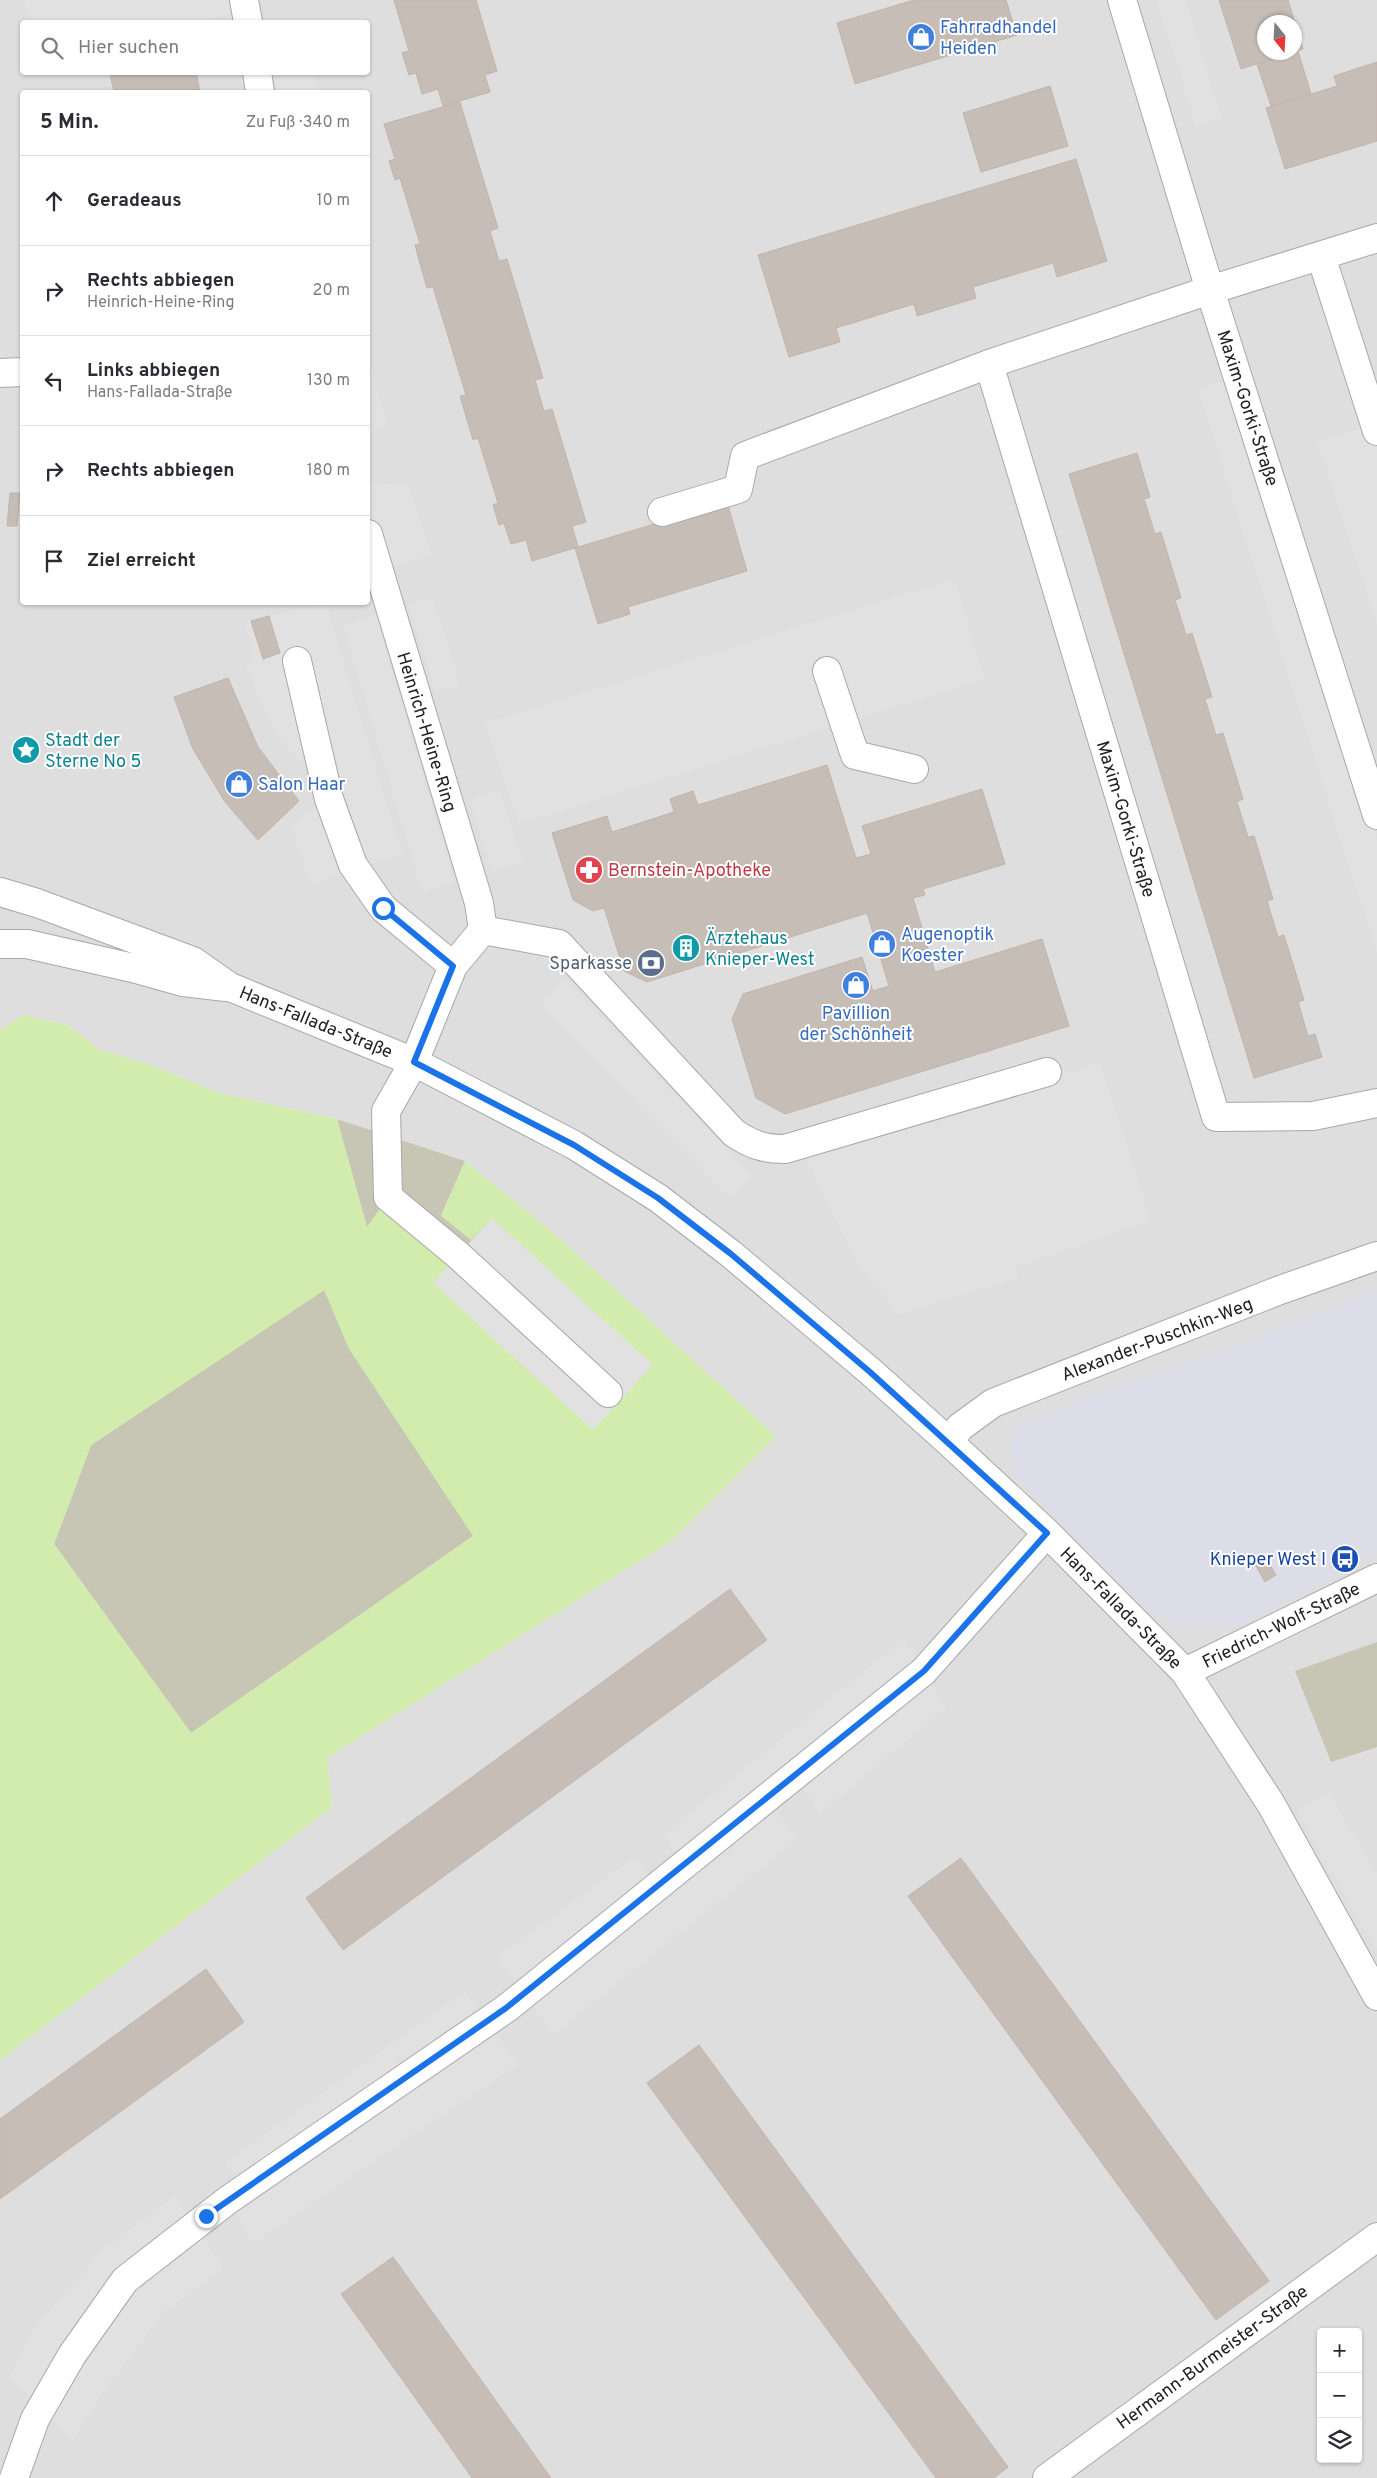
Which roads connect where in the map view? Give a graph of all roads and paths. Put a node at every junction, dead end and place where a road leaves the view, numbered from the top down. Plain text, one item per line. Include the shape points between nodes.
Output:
1 (244, 0) edge
2 (1122, 0) edge
3 (248, 20) edge
4 (257, 75) edge
5 (260, 90) edge
6 (1377, 238) edge
7 (1321, 256) junction
8 (1210, 290) junction
9 (989, 364) junction
10 (20, 372) edge
11 (0, 373) edge
12 (1377, 432) edge
13 (662, 512) dead end
14 (370, 541) edge
15 (297, 661) dead end
16 (827, 670) dead end
17 (914, 769) dead end
18 (1377, 815) edge
19 (0, 892) edge
20 (483, 930) junction
21 (0, 944) edge
22 (453, 966) junction
23 (230, 987) junction
24 (414, 1062) junction
25 (1047, 1072) dead end
26 (1377, 1103) edge
27 (1377, 1256) edge
28 (608, 1393) dead end
29 (948, 1442) junction
30 (1047, 1533) junction
31 (1377, 1578) edge
32 (1185, 1672) junction
33 (1377, 1996) edge
34 (1377, 2238) edge
35 (14, 2478) edge
36 (1046, 2478) edge

1 - 3 street
2 - 8 street, Maxim-Gorki-Straße
4 - 5 street
6 - 7 street
7 - 8 street
7 - 12 street
8 - 9 street
8 - 18 street, Maxim-Gorki-Straße
9 - 13 street via 745,456 738,489
9 - 26 street, Maxim-Gorki-Straße via 1216,1117 1313,1116
10 - 11 street
14 - 20 street, Heinrich-Heine-Ring via 479,902
15 - 22 street via 329,799 353,864 383,908
16 - 17 street via 855,755
19 - 23 street, Hans-Fallada-Straße via 45,905 193,961
20 - 22 street
20 - 25 street via 559,944 734,1133 766,1149 785,1149
21 - 23 street, Hans-Fallada-Straße via 27,944 183,982
22 - 24 street
23 - 24 street, Hans-Fallada-Straße
24 - 28 street via 386,1111 388,1197 458,1255
24 - 29 street, Hans-Fallada-Straße via 574,1145 658,1198 746,1266
27 - 29 street, Alexander-Puschkin-Weg via 1280,1290 993,1403 960,1428
29 - 30 street, Hans-Fallada-Straße
30 - 32 street, Hans-Fallada-Straße
30 - 35 street via 924,1671 506,2008 228,2200 125,2280 72,2355 35,2419
31 - 32 street, Friedrich-Wolf-Straße
32 - 33 street, Hans-Fallada-Straße via 1271,1804
34 - 36 street, Hermann-Burmeister-Straße

